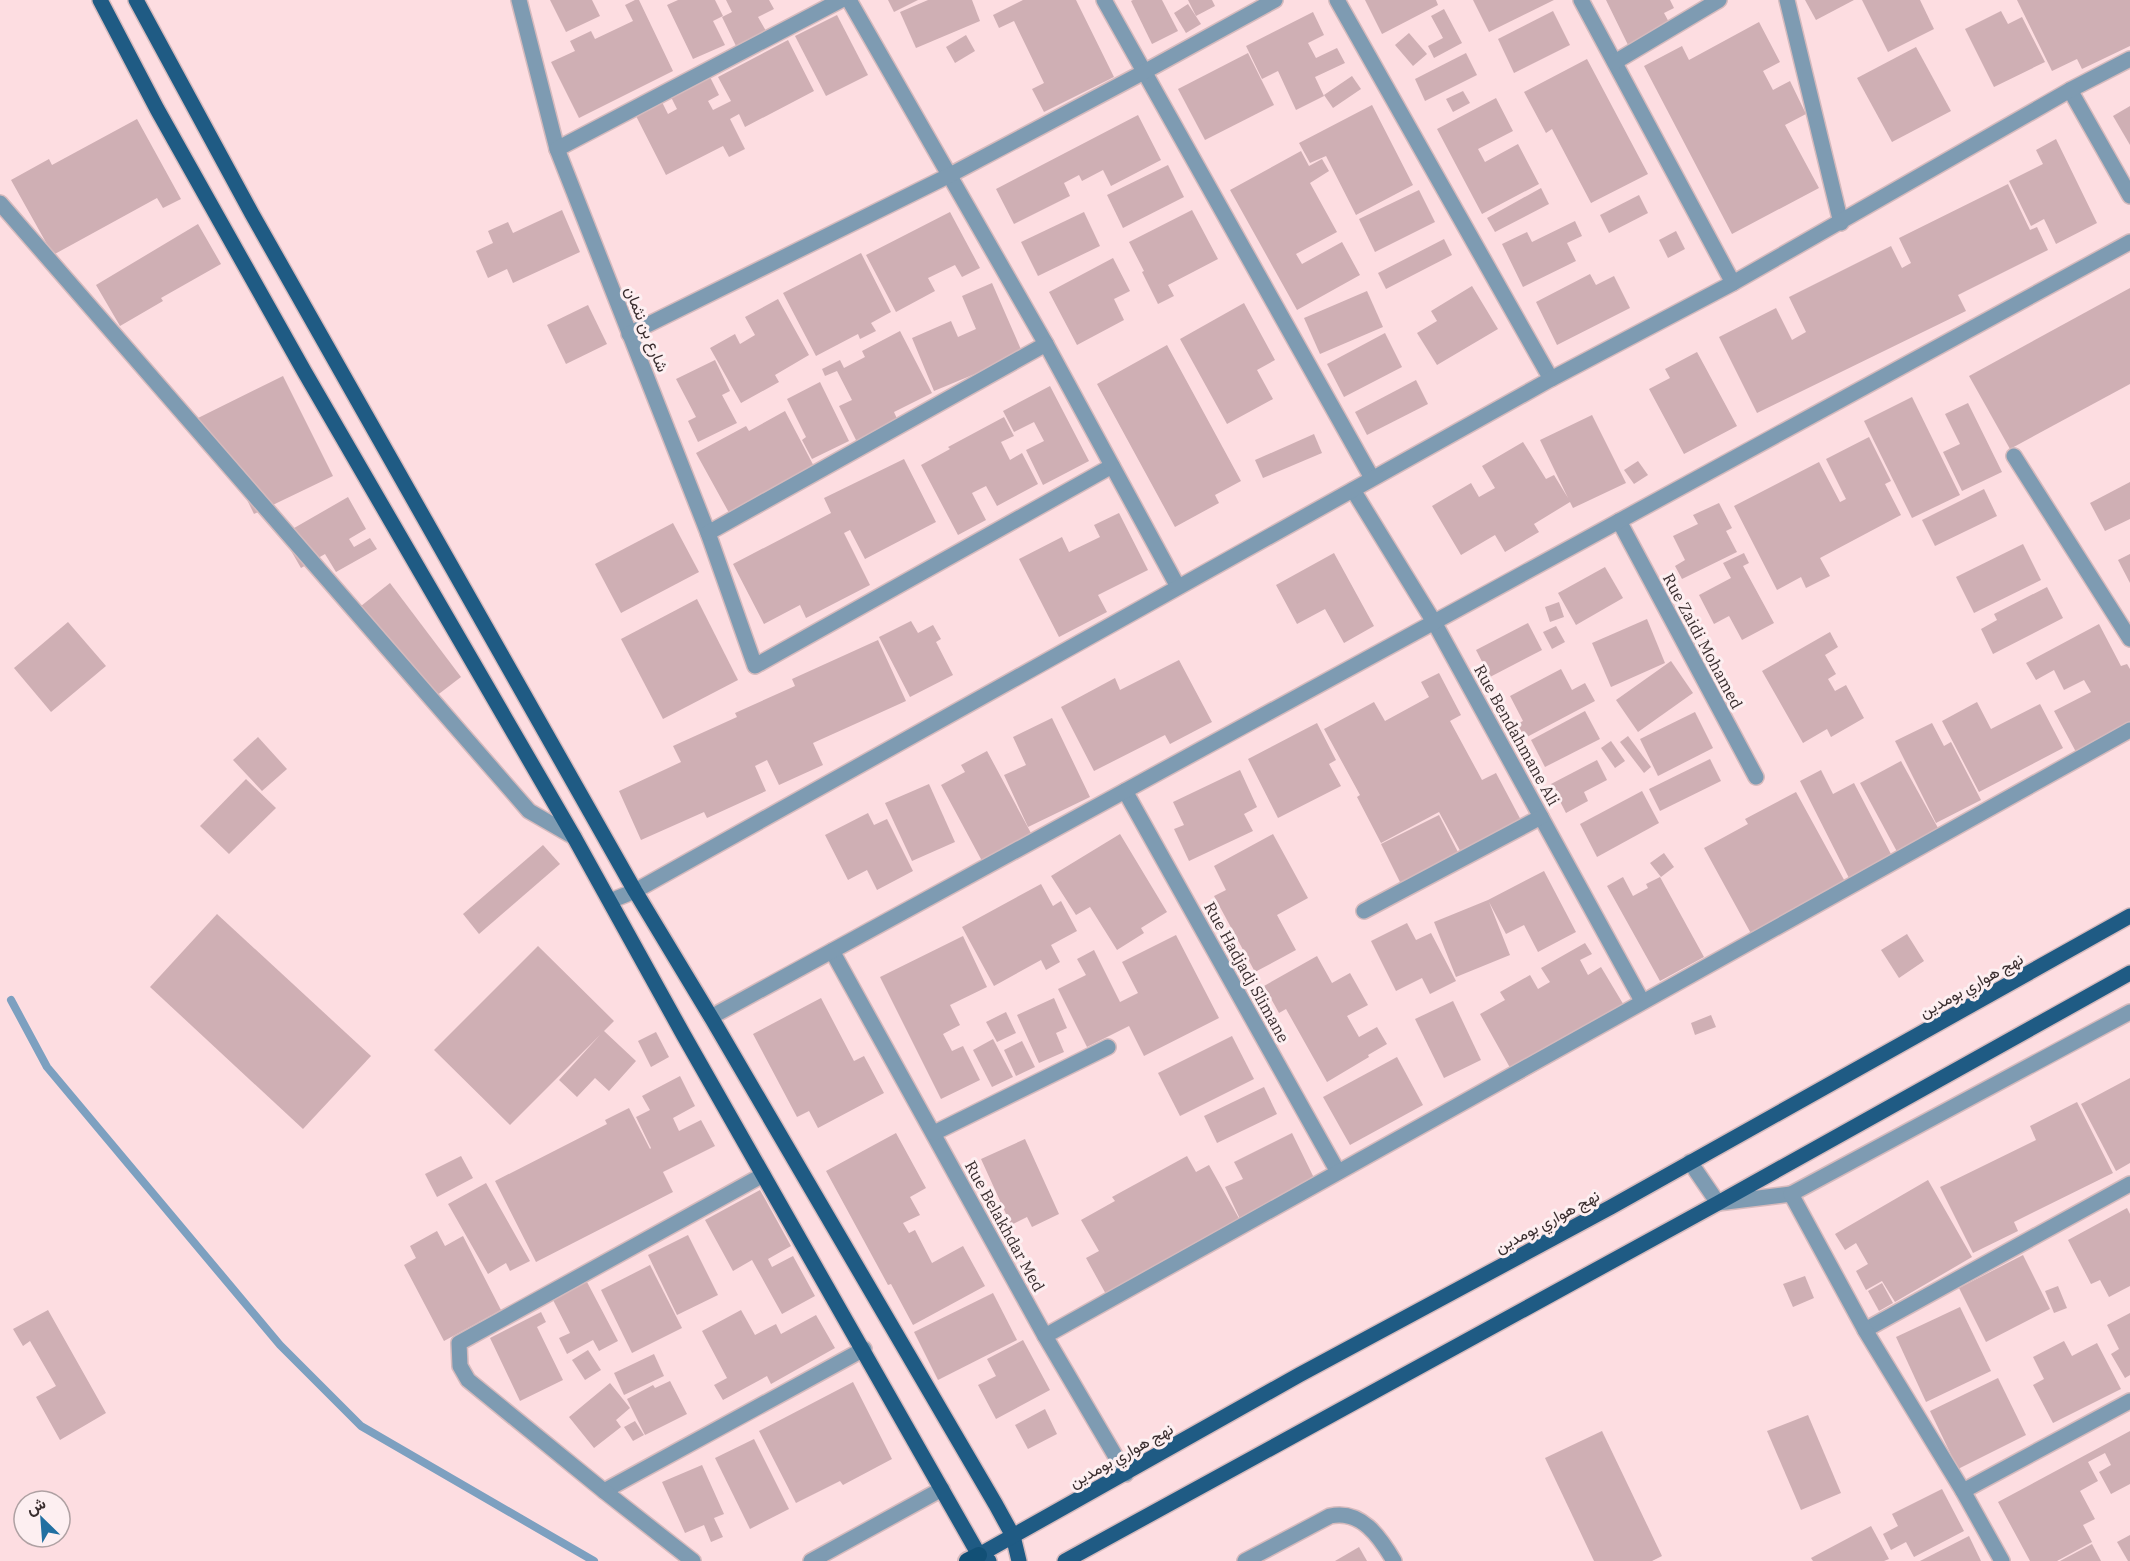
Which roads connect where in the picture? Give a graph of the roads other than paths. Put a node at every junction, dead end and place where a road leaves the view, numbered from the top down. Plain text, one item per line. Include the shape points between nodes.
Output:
1 (100, 0) edge
2 (136, 0) edge
3 (519, 0) edge
4 (842, 0) edge
5 (849, 0) edge
6 (1104, 0) edge
7 (1275, 0) edge
8 (1337, 0) edge
9 (1581, 0) edge
10 (1719, 0) edge
11 (1787, 0) edge
12 (2130, 59) edge
13 (1615, 62) junction
14 (1144, 72) junction
15 (2070, 90) junction
16 (557, 149) junction
17 (950, 176) junction
18 (2130, 196) edge
19 (0, 203) edge
20 (1841, 223) junction
21 (2130, 242) edge
22 (1733, 283) junction
23 (629, 334) junction
24 (1046, 344) junction
25 (1551, 379) junction
26 (2014, 456) dead end
27 (1112, 466) junction
28 (1371, 478) junction
29 (1353, 490) junction
30 (1619, 521) junction
31 (708, 533) junction
32 (1178, 587) junction
33 (1434, 622) junction
34 (2130, 639) edge
35 (2130, 730) edge
36 (1756, 777) dead end
37 (1125, 791) junction
38 (1541, 818) junction
39 (574, 837) junction
40 (635, 891) junction
41 (610, 901) junction
42 (1364, 911) dead end
43 (2130, 916) edge
44 (832, 951) junction
45 (2130, 973) edge
46 (1642, 1001) junction
47 (2130, 1012) edge
48 (711, 1017) junction
49 (1108, 1047) dead end
50 (934, 1134) junction
51 (1690, 1162) junction
52 (1338, 1172) junction
53 (763, 1175) junction
54 (2130, 1184) edge
55 (1791, 1194) junction
56 (1718, 1203) junction
57 (1864, 1329) junction
58 (1045, 1336) junction
59 (864, 1349) junction
60 (2130, 1401) edge
61 (1126, 1474) junction
62 (942, 1489) junction
63 (604, 1491) junction
64 (1963, 1491) junction
65 (1013, 1536) junction
66 (979, 1559) edge
67 (693, 1561) edge
68 (811, 1561) edge
69 (1019, 1561) edge
70 (1065, 1561) edge
71 (1245, 1561) edge
72 (1394, 1561) edge
73 (2002, 1561) edge

1 - 39 main road via 299,361
2 - 40 main road via 258,224
3 - 16 street, شارع بن نثمان
4 - 16 street
5 - 17 street
6 - 14 street
7 - 14 street
8 - 25 street
9 - 13 street
10 - 13 street
11 - 20 street
12 - 15 street
13 - 22 street
14 - 17 street
14 - 28 street
15 - 18 street
15 - 20 street
16 - 23 street, شارع بن نثمان
17 - 23 street
17 - 24 street
19 - 39 street via 529,811
20 - 22 street
21 - 30 street
22 - 25 street
23 - 31 street, شارع بن نثمان
24 - 27 street
24 - 31 street
25 - 28 street
26 - 34 street
27 - 31 street, شارع بن نثمان via 755,666
27 - 32 street
28 - 29 street
29 - 32 street
29 - 33 street, Rue Bendahmane Ali
30 - 33 street
30 - 36 street, Rue Zaidi Mohamed
32 - 40 street
33 - 37 street
33 - 38 street, Rue Bendahmane Ali
35 - 46 street
37 - 44 street
37 - 52 street, Rue Hadjadj Slimane
38 - 42 street
38 - 46 street, Rue Bendahmane Ali
39 - 41 main road
40 - 41 street
40 - 48 main road
41 - 53 main road
43 - 51 main road, نهج هواري بومدين
44 - 48 street
44 - 50 street, Rue Belakhdar Med
45 - 56 main road
46 - 52 street
47 - 55 street
48 - 65 main road
49 - 50 street
50 - 58 street, Rue Belakhdar Med
51 - 56 street
51 - 61 main road, نهج هواري بومدين
52 - 58 street
53 - 59 main road
53 - 63 street via 459,1343 460,1366 468,1380
54 - 57 street
55 - 56 street
55 - 57 street
56 - 70 main road
57 - 64 street
58 - 61 street, Rue Belakhdar Med
59 - 62 main road
59 - 63 street
60 - 64 street
61 - 65 main road, نهج هواري بومدين
62 - 66 main road
62 - 68 street
63 - 67 street
64 - 73 street
65 - 66 main road, نهج هواري بومدين
65 - 69 main road
71 - 72 street via 1335,1515 1352,1516 1365,1524 1383,1542

